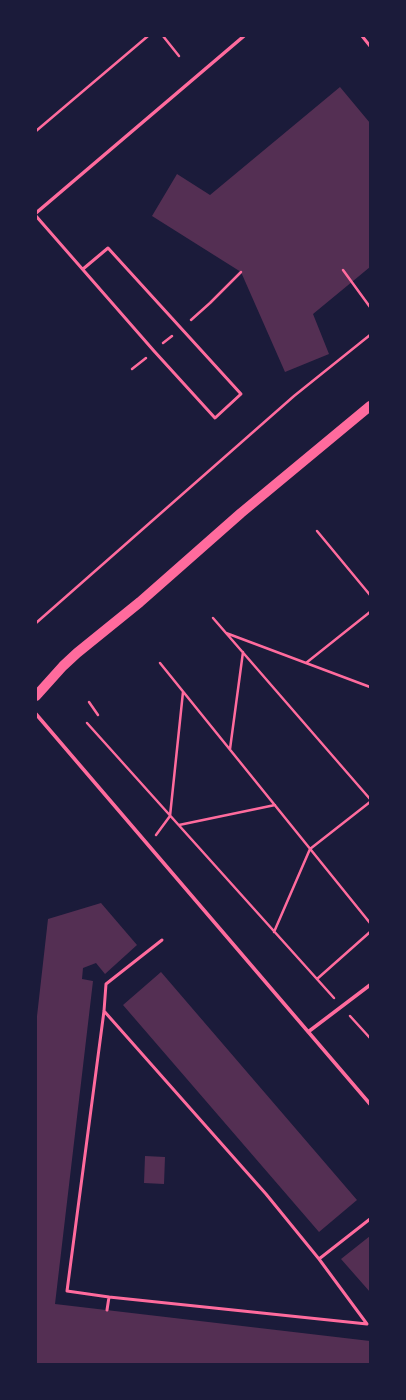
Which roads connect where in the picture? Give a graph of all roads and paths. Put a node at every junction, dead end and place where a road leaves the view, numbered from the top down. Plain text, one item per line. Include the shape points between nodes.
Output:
1 (148, 36) edge
2 (163, 36) edge
3 (244, 36) edge
4 (362, 36) edge
5 (370, 46) edge
6 (180, 56) dead end
7 (36, 131) edge
8 (36, 215) edge
9 (83, 269) junction
10 (342, 270) dead end
11 (241, 272) dead end
12 (370, 307) edge
13 (181, 328) junction
14 (370, 335) edge
15 (154, 351) junction
16 (370, 406) edge
17 (317, 531) dead end
18 (370, 595) edge
19 (370, 612) edge
20 (213, 618) dead end
21 (36, 623) edge
22 (226, 633) junction
23 (243, 652) junction
24 (160, 663) dead end
25 (306, 663) junction
26 (370, 687) edge
27 (183, 692) junction
28 (36, 696) edge
29 (89, 702) dead end
30 (36, 714) edge
31 (98, 715) dead end
32 (87, 723) dead end
33 (230, 750) junction
34 (370, 801) edge
35 (275, 805) junction
36 (170, 816) junction
37 (179, 826) junction
38 (148, 845) junction
39 (310, 849) junction
40 (370, 923) edge
41 (274, 932) junction
42 (370, 932) edge
43 (162, 940) dead end
44 (316, 979) junction
45 (370, 985) edge
46 (342, 1008) junction
47 (104, 1010) junction
48 (308, 1032) junction
49 (370, 1038) edge
50 (370, 1104) edge
51 (370, 1220) edge
52 (319, 1260) junction
53 (109, 1297) junction
54 (107, 1310) dead end

1 - 7 path
2 - 6 path
3 - 8 street
4 - 5 lane
8 - 9 lane
9 - 13 lane via 108,248
9 - 15 lane
10 - 12 path
11 - 13 path via 210,304
13 - 15 path
13 - 15 lane via 241,394 215,418
14 - 21 path via 294,396
16 - 28 main road via 77,653
17 - 18 path
19 - 25 path
20 - 22 path
22 - 23 path
22 - 25 path
23 - 33 path
23 - 34 path
24 - 27 path
25 - 26 path
27 - 33 path
27 - 36 path
29 - 31 path
30 - 38 street
32 - 36 path
33 - 35 path
34 - 39 path
35 - 37 path
35 - 39 path
36 - 37 path
36 - 38 path
37 - 41 path
38 - 48 street
39 - 40 path
39 - 41 path
41 - 44 path
42 - 44 path
43 - 47 lane via 106,984
44 - 46 path
45 - 46 street
46 - 48 street
46 - 49 path
47 - 52 lane via 266,1194
47 - 53 lane via 67,1291
48 - 50 street
51 - 52 lane
52 - 53 lane via 367,1324
53 - 54 lane

